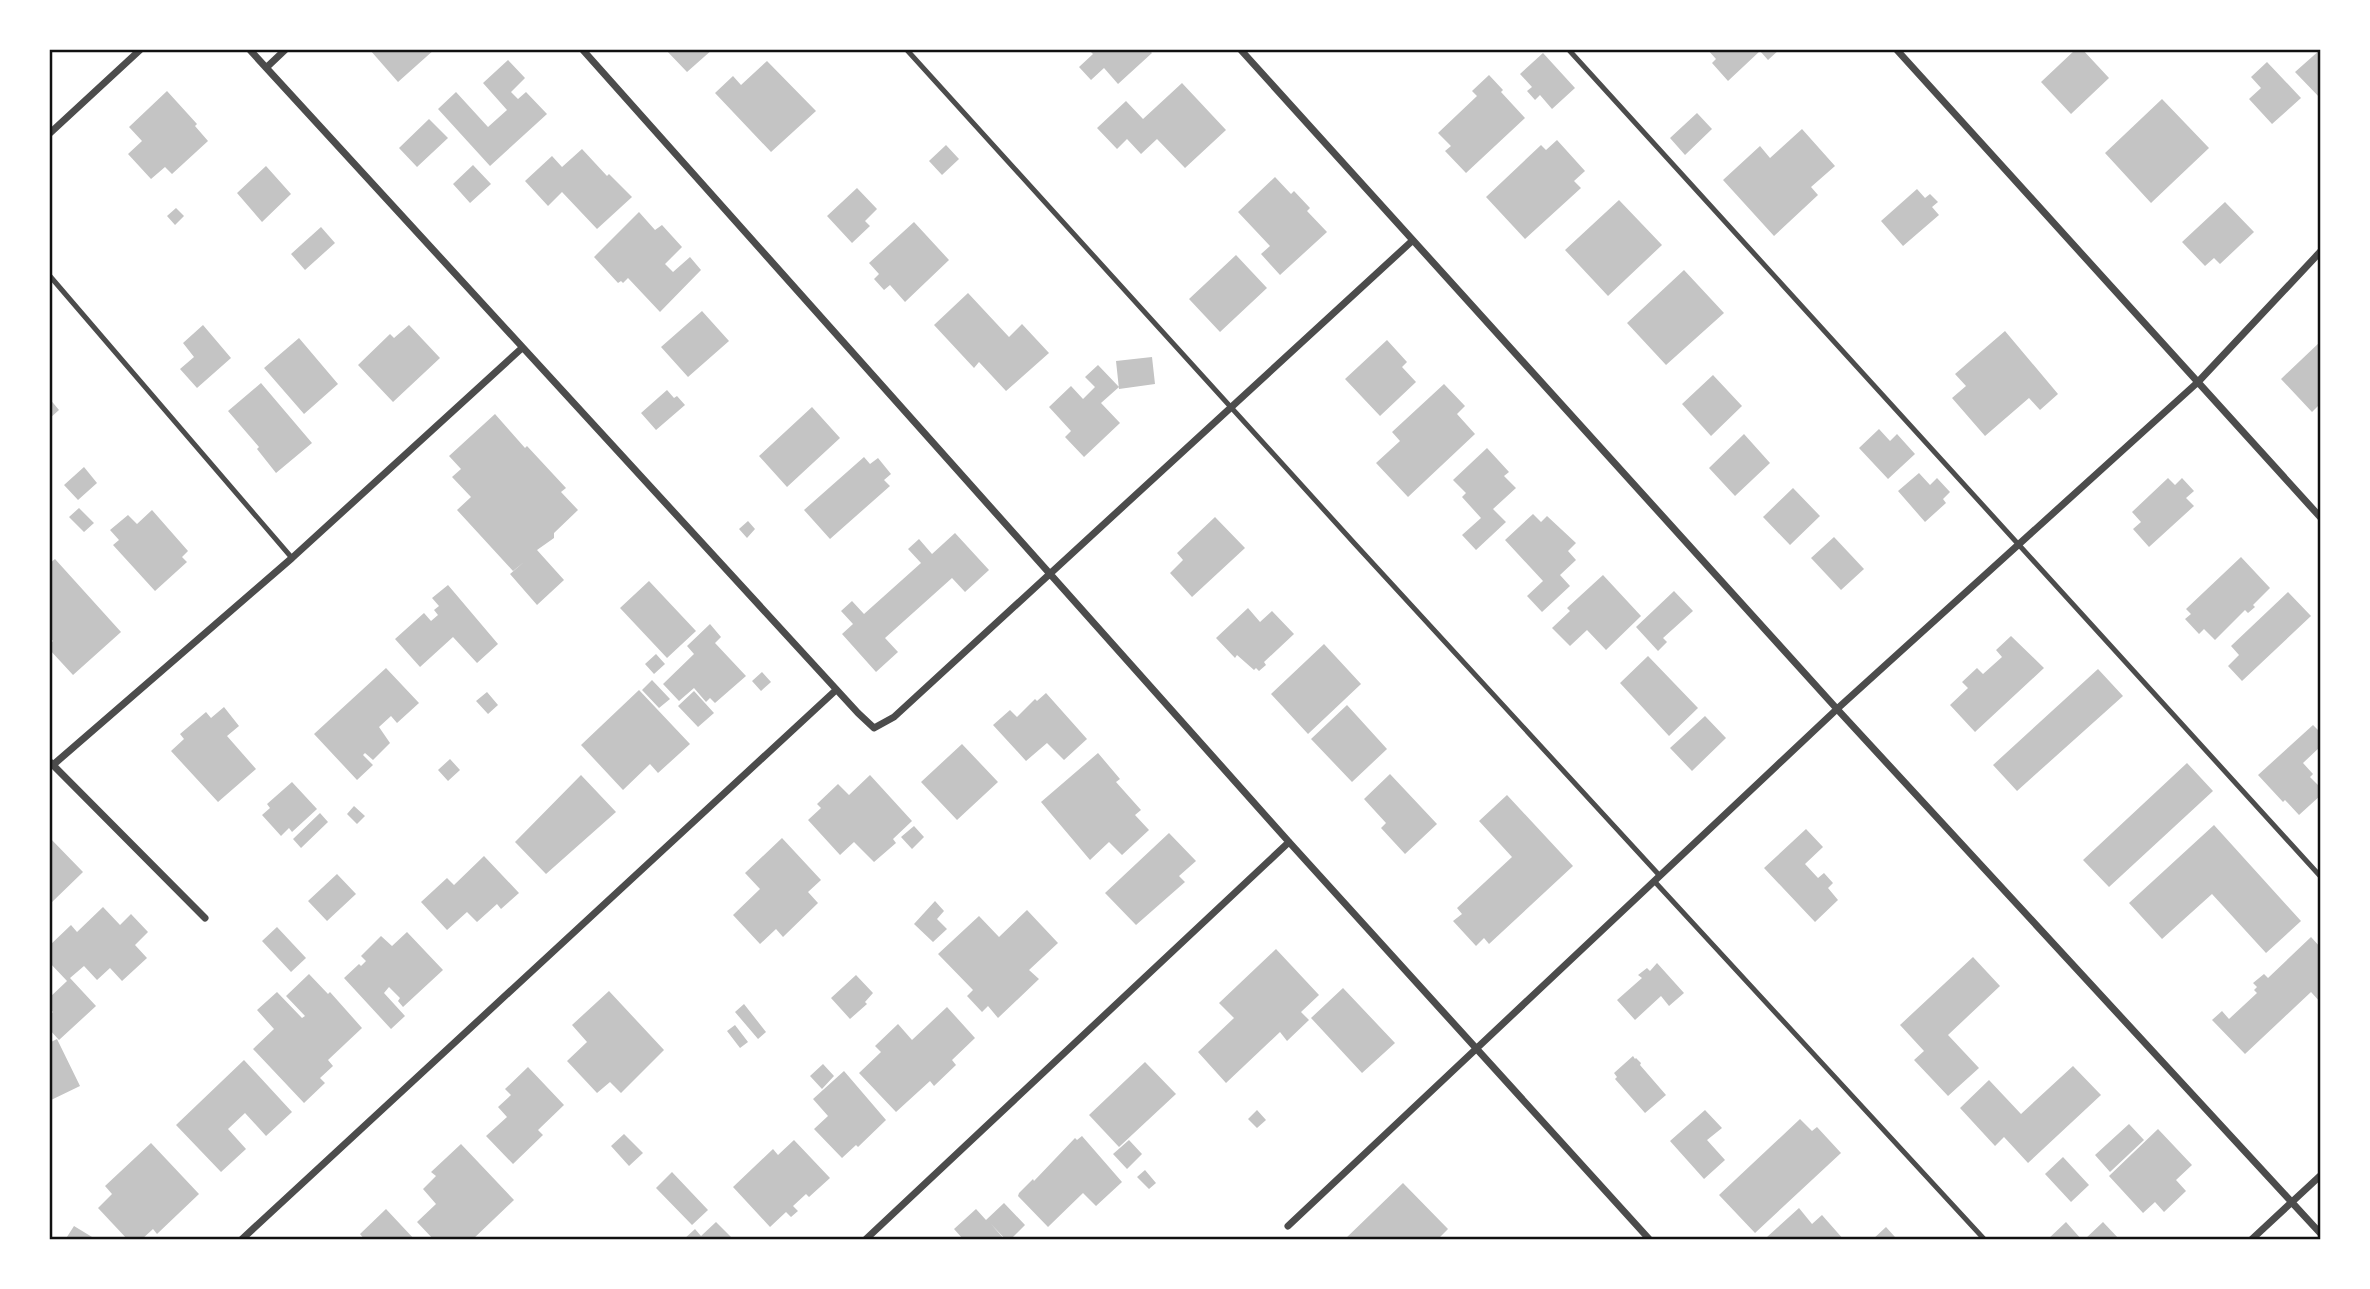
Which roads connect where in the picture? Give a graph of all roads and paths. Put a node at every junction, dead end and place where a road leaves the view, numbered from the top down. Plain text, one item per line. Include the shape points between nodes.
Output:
1 (141, 49) edge
2 (249, 49) edge
3 (286, 49) edge
4 (582, 49) edge
5 (906, 49) edge
6 (1240, 49) edge
7 (1569, 49) edge
8 (1896, 49) edge
9 (267, 66) junction
10 (49, 134) edge
11 (1412, 241) junction
12 (2321, 251) edge
13 (49, 275) edge
14 (522, 348) junction
15 (2198, 383) junction
16 (1232, 407) junction
17 (2321, 518) edge
18 (2019, 545) junction
19 (292, 558) junction
20 (1050, 574) junction
21 (836, 690) junction
22 (1838, 709) junction
23 (51, 763) edge
24 (1289, 842) junction
25 (2321, 877) edge
26 (1658, 879) junction
27 (205, 918) dead end
28 (1477, 1050) junction
29 (2321, 1175) edge
30 (2292, 1202) junction
31 (1288, 1226) dead end
32 (2321, 1234) edge
33 (241, 1240) edge
34 (864, 1240) edge
35 (1650, 1240) edge
36 (1985, 1240) edge
37 (2250, 1240) edge

1 - 10 street
2 - 9 street
3 - 9 street
4 - 20 street
5 - 16 lane
6 - 11 street
7 - 18 lane
8 - 15 street
9 - 14 street
11 - 16 street
11 - 22 street
12 - 15 street
13 - 19 lane
14 - 19 street
14 - 21 street
15 - 17 street
15 - 18 street
16 - 20 street
16 - 26 lane
18 - 22 street
18 - 25 lane
19 - 23 street
20 - 21 street via 894,718 874,728
20 - 24 street
21 - 33 street
22 - 26 street
22 - 30 street
23 - 27 street
24 - 28 street
24 - 34 street
26 - 28 street
26 - 36 lane
28 - 31 street
28 - 35 street
29 - 30 street
30 - 32 street
30 - 37 street

